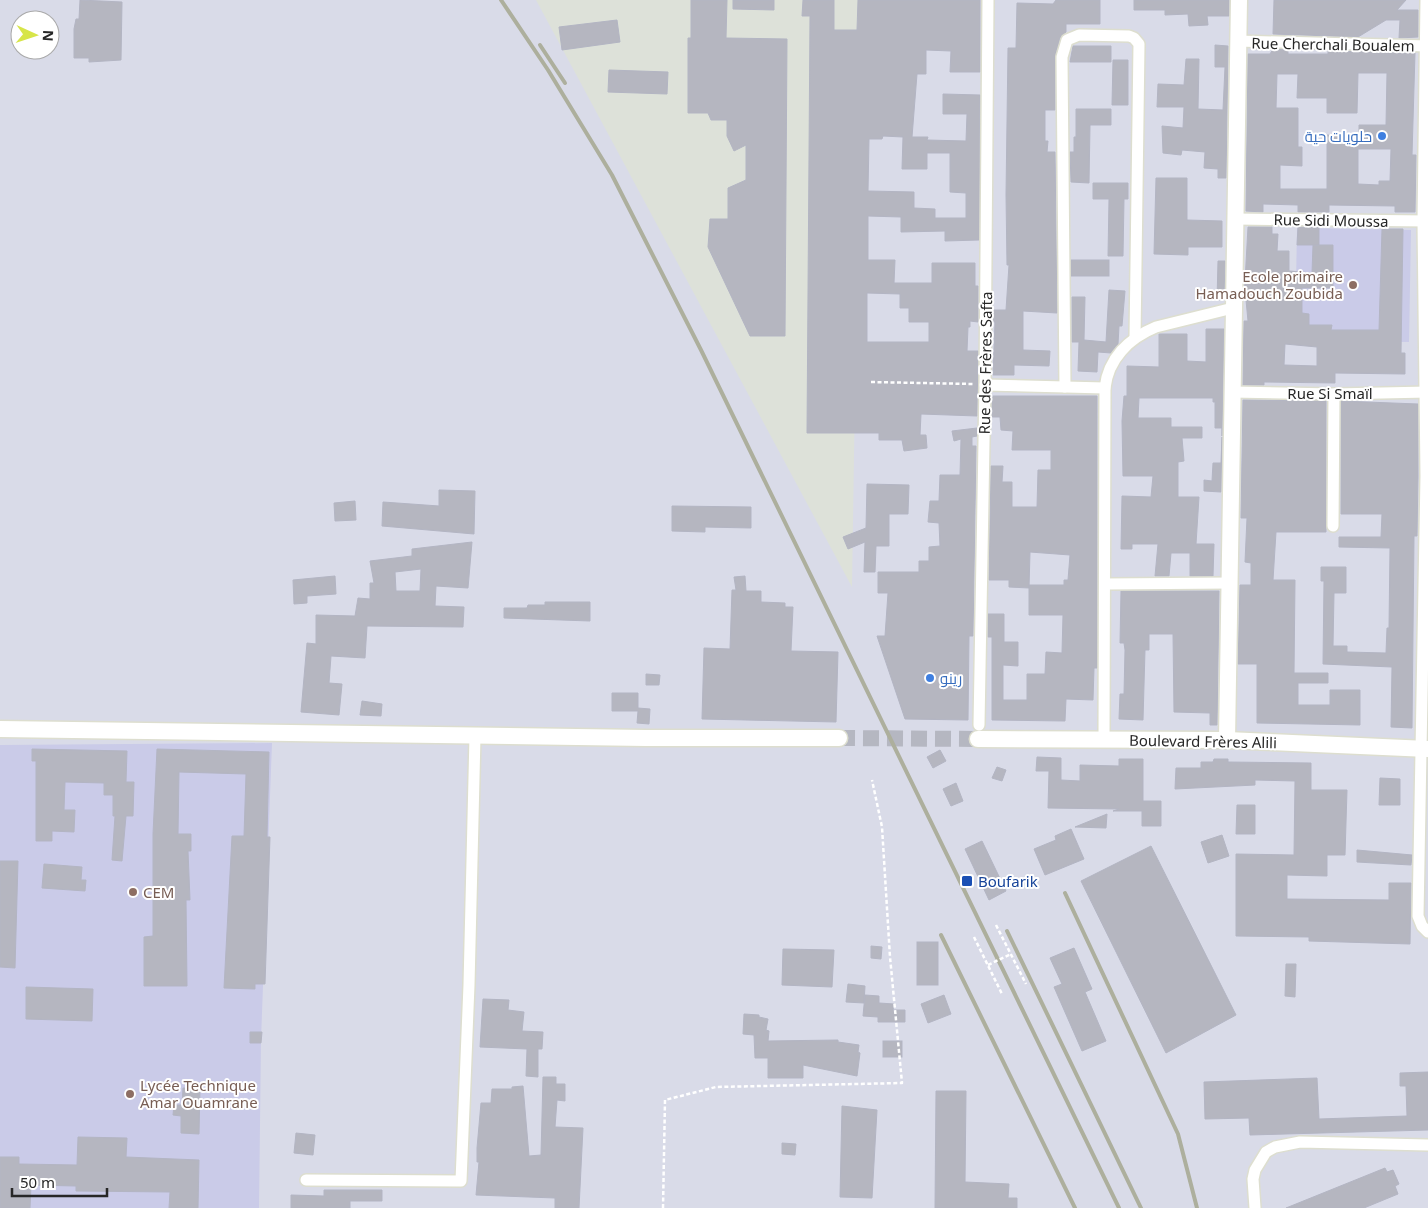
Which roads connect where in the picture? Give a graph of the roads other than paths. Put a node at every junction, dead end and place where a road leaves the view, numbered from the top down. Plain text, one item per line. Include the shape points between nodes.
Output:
1 (988, 0) edge
2 (1239, 0) edge
3 (1426, 0) edge
4 (1237, 41) junction
5 (1427, 46) edge
6 (1235, 219) junction
7 (1426, 221) edge
8 (1233, 308) junction
9 (1136, 338) junction
10 (985, 385) junction
11 (1065, 387) junction
12 (1105, 388) junction
13 (1232, 392) junction
14 (1427, 392) edge
15 (1334, 394) junction
16 (1333, 526) dead end
17 (1426, 565) edge
18 (1230, 583) junction
19 (1105, 584) junction
20 (0, 730) edge
21 (978, 732) joint
22 (475, 736) junction
23 (839, 738) tunnel mouth
24 (1104, 739) junction
25 (1228, 740) junction
26 (1424, 750) edge
27 (1428, 932) edge
28 (1428, 1145) edge
29 (306, 1180) dead end
30 (1255, 1208) edge

1 - 10 street, Rue des Frères Safta
2 - 4 main road
3 - 5 street
4 - 5 street, Rue Cherchali Boualem
4 - 6 main road
5 - 7 street
6 - 7 street, Rue Sidi Moussa
6 - 8 main road
7 - 14 street
8 - 9 street via 1156,327
8 - 13 main road
9 - 11 street via 1139,44 1129,36 1079,35 1067,40 1062,57
9 - 12 street via 1111,363
10 - 11 street
10 - 21 street, Rue des Frères Safta
11 - 12 street
12 - 19 street
13 - 15 street, Rue Si Smaïl
13 - 18 main road
14 - 15 street, Rue Si Smaïl
14 - 17 street
15 - 16 street
17 - 26 street
18 - 19 street
18 - 25 main road
19 - 24 street
20 - 22 main road
21 - 24 main road, Boulevard Frères Alili
22 - 23 main road
22 - 29 street via 461,1181
24 - 25 main road, Boulevard Frères Alili
25 - 26 main road, Boulevard Frères Alili
26 - 27 street via 1418,916
28 - 30 street via 1300,1142 1275,1147 1266,1152 1255,1170

